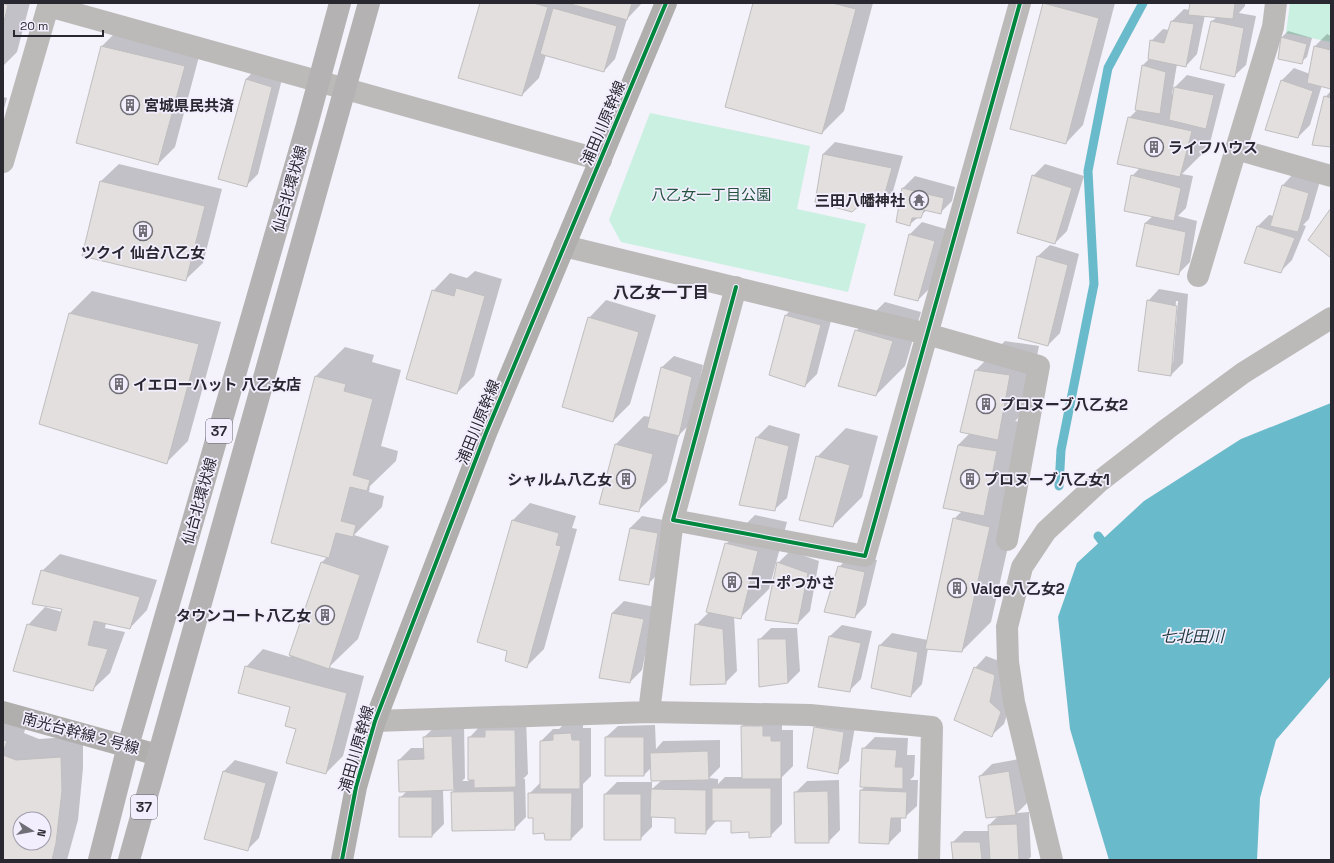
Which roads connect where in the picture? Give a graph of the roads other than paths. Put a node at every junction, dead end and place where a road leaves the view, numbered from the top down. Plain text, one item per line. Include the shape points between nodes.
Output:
1 (340, 3) edge
2 (369, 3) edge
3 (666, 3) edge
4 (1020, 3) edge
5 (1276, 3) edge
6 (48, 4) edge
7 (318, 81) junction
8 (346, 89) junction
9 (1236, 149) junction
10 (600, 160) junction
11 (3, 162) edge
12 (1331, 176) edge
13 (564, 246) junction
14 (1198, 276) dead end
15 (736, 287) junction
16 (1331, 318) edge
17 (927, 334) junction
18 (673, 520) junction
19 (1008, 540) dead end
20 (3, 712) edge
21 (649, 712) junction
22 (375, 721) junction
23 (128, 746) junction
24 (158, 755) junction
25 (99, 860) edge
26 (129, 860) edge
27 (342, 860) edge
28 (929, 860) edge
29 (1052, 860) edge

1 - 7 main road, 仙台北環状線 / 37
2 - 8 main road, 仙台北環状線 / 37
3 - 10 street, 浦田川原幹線
4 - 17 street
5 - 9 street via 1273,27
6 - 7 street
6 - 11 street
7 - 8 street
7 - 23 main road, 仙台北環状線 / 37
8 - 10 street
8 - 24 main road, 仙台北環状線 / 37
9 - 12 street
9 - 14 street
10 - 13 street, 浦田川原幹線
13 - 15 street
13 - 22 street, 浦田川原幹線 via 486,433
15 - 17 street
15 - 18 street
16 - 29 street via 1242,374 1100,481 1046,531 1022,567 1007,627 1008,662 1014,702
17 - 18 street via 865,556
17 - 19 street via 1039,366
18 - 21 street
20 - 23 street, 南光台幹線２号線
21 - 22 street
21 - 28 street via 810,715 932,727
22 - 27 street, 浦田川原幹線 via 356,787
23 - 24 street, 南光台幹線２号線
23 - 25 main road, 仙台北環状線 / 37
24 - 26 main road, 仙台北環状線 / 37

